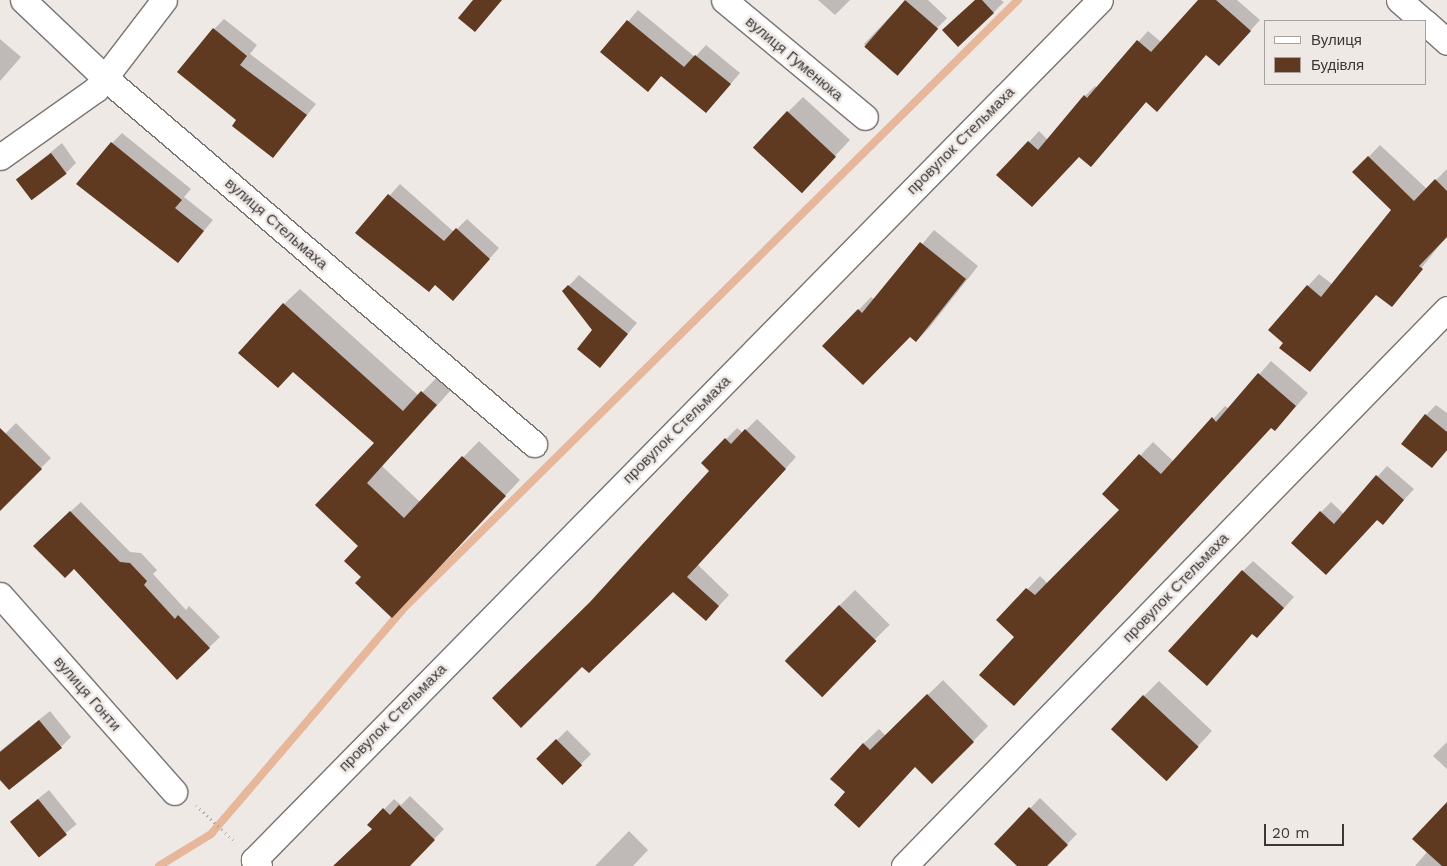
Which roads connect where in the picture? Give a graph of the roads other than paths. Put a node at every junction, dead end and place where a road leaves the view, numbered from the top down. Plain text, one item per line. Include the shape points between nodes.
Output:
1 (23, 0) edge
2 (164, 0) edge
3 (724, 0) edge
4 (1100, 0) edge
5 (1399, 0) edge
6 (1423, 20) edge
7 (1427, 24) edge
8 (1447, 42) edge
9 (103, 76) junction
10 (865, 117) dead end
11 (0, 157) edge
12 (1447, 309) edge
13 (534, 444) dead end
14 (0, 594) edge
15 (174, 792) dead end
16 (256, 863) edge
17 (904, 866) edge

1 - 9 street, вулиця Стельмаха
2 - 9 street
3 - 10 street, вулиця Гуменюка
4 - 16 street, провулок Стельмаха
5 - 6 street
7 - 8 street
9 - 11 street via 96,90
9 - 13 street, вулиця Стельмаха
12 - 17 street, провулок Стельмаха
14 - 15 street, вулиця Гонти

